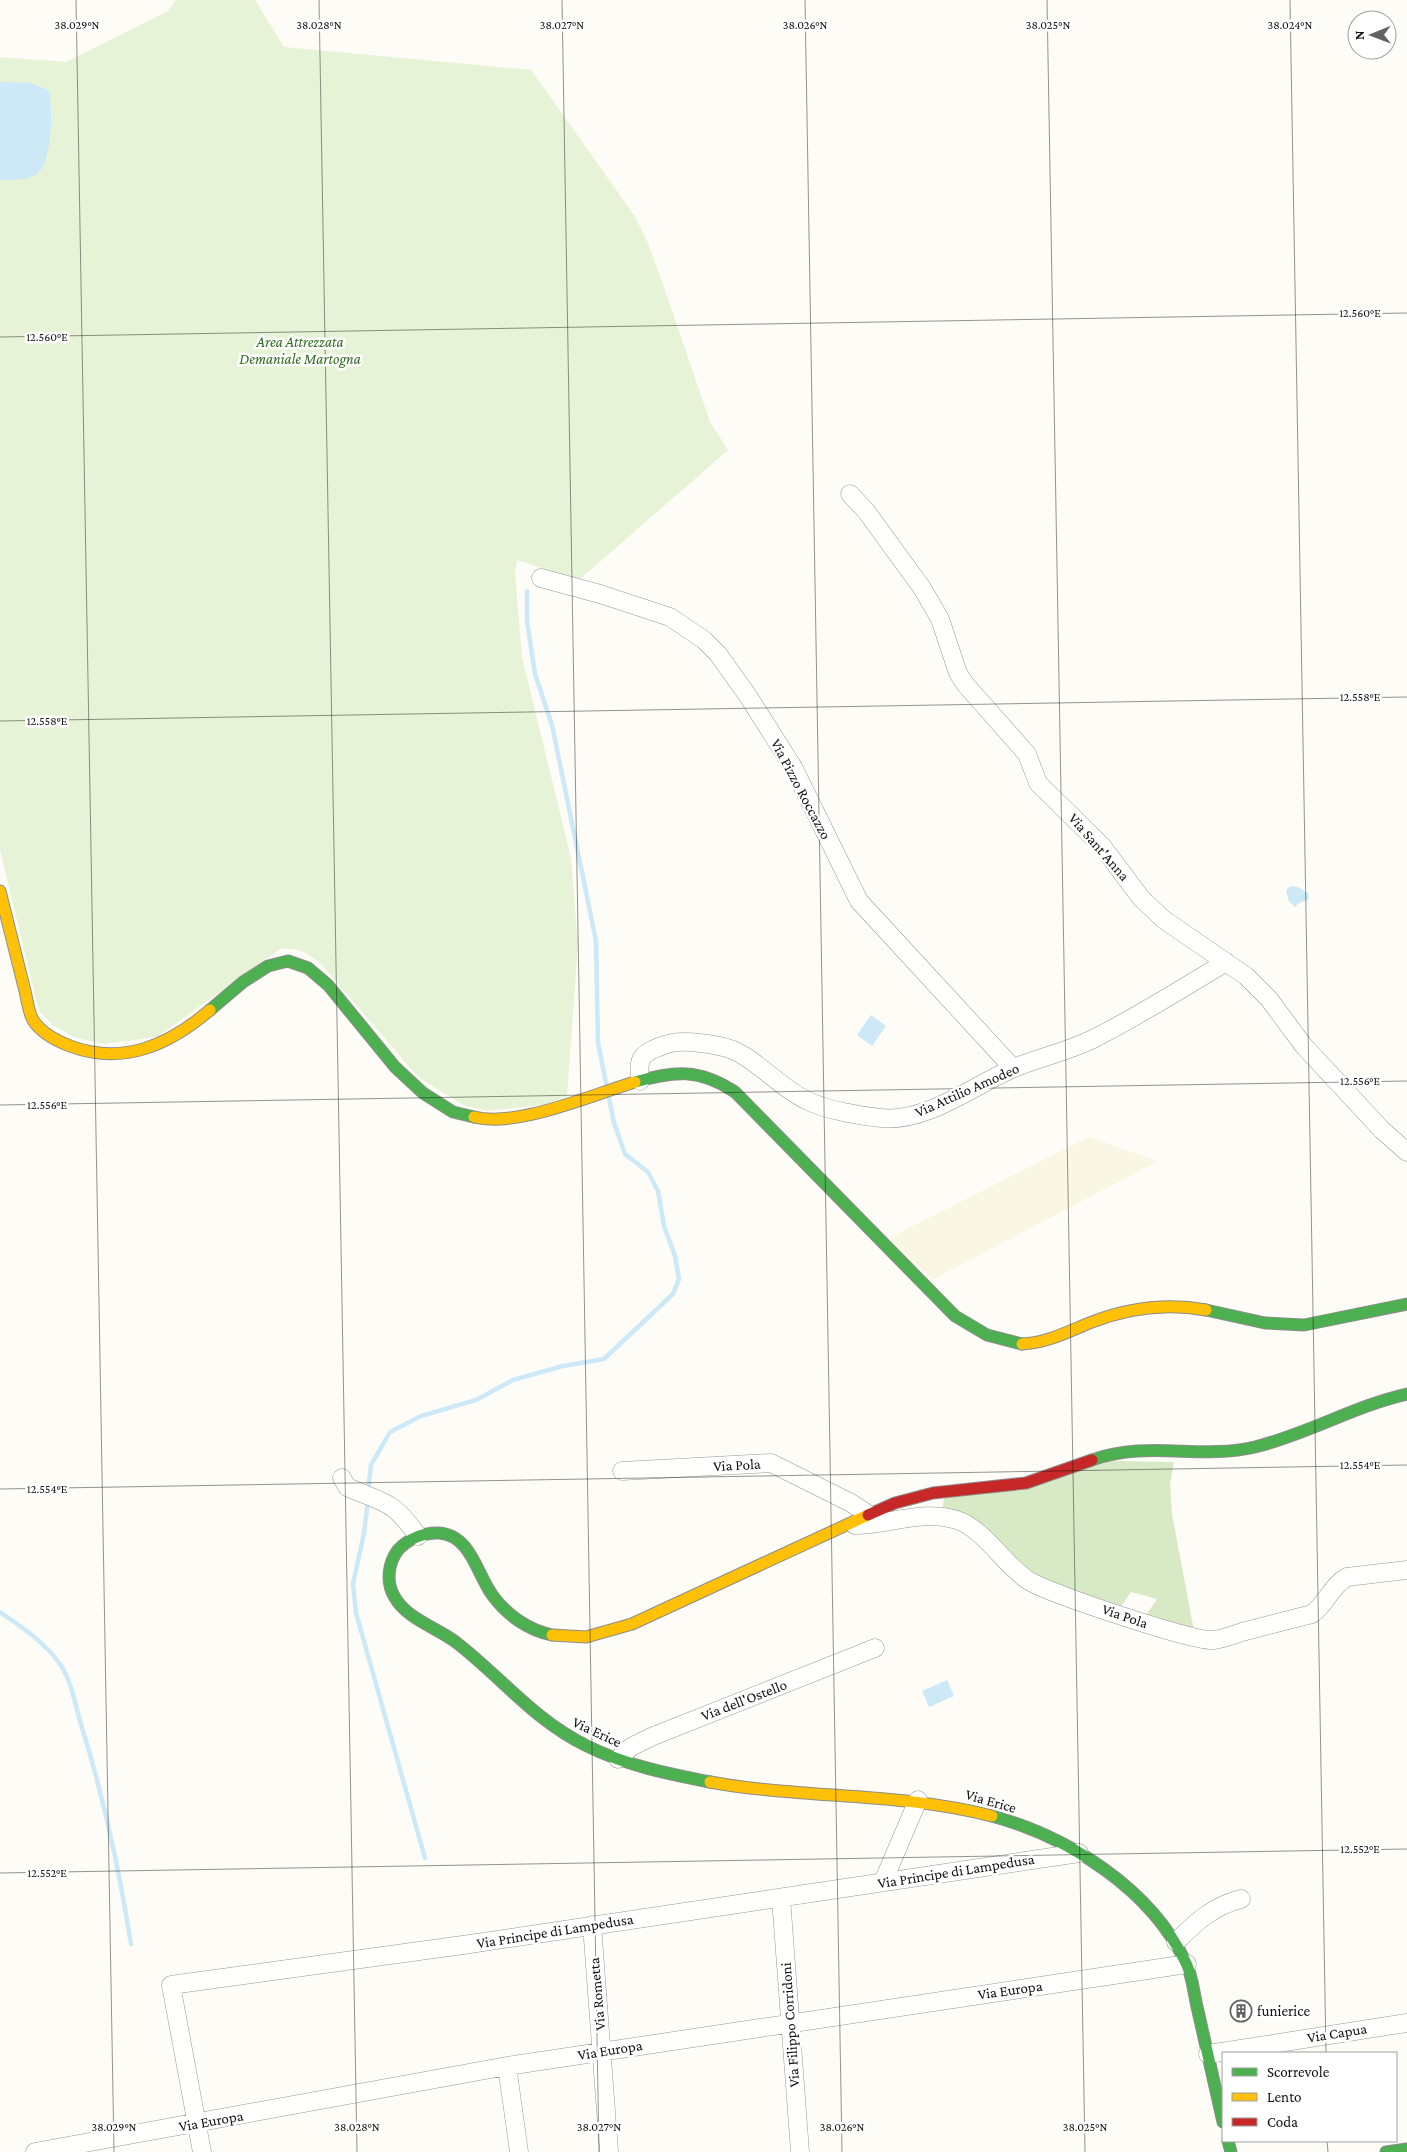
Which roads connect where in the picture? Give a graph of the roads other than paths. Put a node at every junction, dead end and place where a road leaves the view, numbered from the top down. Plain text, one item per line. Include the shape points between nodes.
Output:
1 (850, 494) dead end
2 (541, 578) dead end
3 (0, 891) edge
4 (1226, 962) junction
5 (1013, 1068) junction
6 (640, 1081) junction
7 (1407, 1152) edge
8 (1407, 1304) edge
9 (1407, 1394) edge
10 (622, 1471) dead end
11 (342, 1478) dead end
12 (868, 1514) junction
13 (850, 1524) junction
14 (418, 1536) junction
15 (1407, 1570) edge
16 (875, 1648) dead end
17 (618, 1759) junction
18 (918, 1800) junction
19 (1079, 1852) junction
20 (883, 1882) junction
21 (781, 1898) junction
22 (1241, 1899) dead end
23 (592, 1925) junction
24 (1176, 1942) junction
25 (1187, 1964) junction
26 (790, 2023) junction
27 (1407, 2023) edge
28 (602, 2052) junction
29 (1208, 2054) junction
30 (507, 2066) junction
31 (1222, 2117) edge
32 (197, 2124) junction
33 (1407, 2149) edge
34 (35, 2152) edge
35 (202, 2152) edge
36 (519, 2152) edge
37 (609, 2152) edge
38 (800, 2152) edge
39 (1386, 2152) edge

1 - 4 street, Via Sant'Anna via 922,588 940,618 958,673 1028,754 1038,783 1102,846 1141,898 1163,919
2 - 5 street, Via Pizzo Roccazzo via 670,617 704,640 718,654 793,767 859,901
3 - 6 main road via 32,1019 46,1033 73,1048 107,1054 159,1046 180,1035 251,976 272,964 294,961 319,975 401,1076 431,1101 449,1111 476,1120 503,1121
4 - 5 street, Via Attilio Amodeo via 1094,1039
4 - 7 street, Via Sant'Anna via 1269,999 1303,1046
5 - 6 street, Via Attilio Amodeo via 925,1112 883,1119 809,1102 747,1058 714,1044 688,1041 664,1044 646,1052 638,1064
6 - 8 main road via 689,1072 721,1081 954,1316 1006,1343 1040,1341 1107,1316 1150,1308 1199,1308 1260,1324 1289,1326 1318,1324
9 - 12 main road via 1380,1400 1292,1436 1254,1447 1220,1452 1147,1449 1112,1453 1026,1483 933,1493
10 - 12 street, Via Pola via 771,1463
11 - 14 street via 347,1487 395,1508
12 - 13 main road
13 - 14 main road via 667,1608 605,1632 578,1637 550,1635 508,1613 488,1590 468,1550 454,1537 442,1534
13 - 15 street, Via Pola via 874,1525 920,1516 958,1520 969,1526 1019,1574 1040,1587 1170,1631 1212,1640 1312,1614 1347,1577
14 - 17 main road, Via Erice via 400,1548 390,1569 391,1590 401,1608 450,1638 547,1724
16 - 17 street, Via dell'Ostello via 651,1737
17 - 18 main road, Via Erice via 669,1774 781,1792
18 - 19 main road, Via Erice via 1004,1819
18 - 20 street
19 - 20 street, Via Principe di Lampedusa
19 - 24 main road, Via Erice via 1124,1883
20 - 21 street, Via Principe di Lampedusa
21 - 23 street, Via Principe di Lampedusa
21 - 26 street, Via Filippo Corridoni
22 - 24 street via 1200,1918
23 - 28 street, Via Rometta
23 - 32 street, Via Principe di Lampedusa via 171,1985
24 - 25 main road, Via Erice
25 - 26 street, Via Europa
25 - 29 main road, Via Erice
26 - 28 street, Via Europa
26 - 38 street, Via Filippo Corridoni
27 - 29 street, Via Capua
28 - 30 street, Via Europa
28 - 37 street, Via Rometta
29 - 31 main road, Via Erice
30 - 32 street, Via Europa
30 - 36 street
32 - 34 street, Via Europa
32 - 35 street
33 - 39 main road

